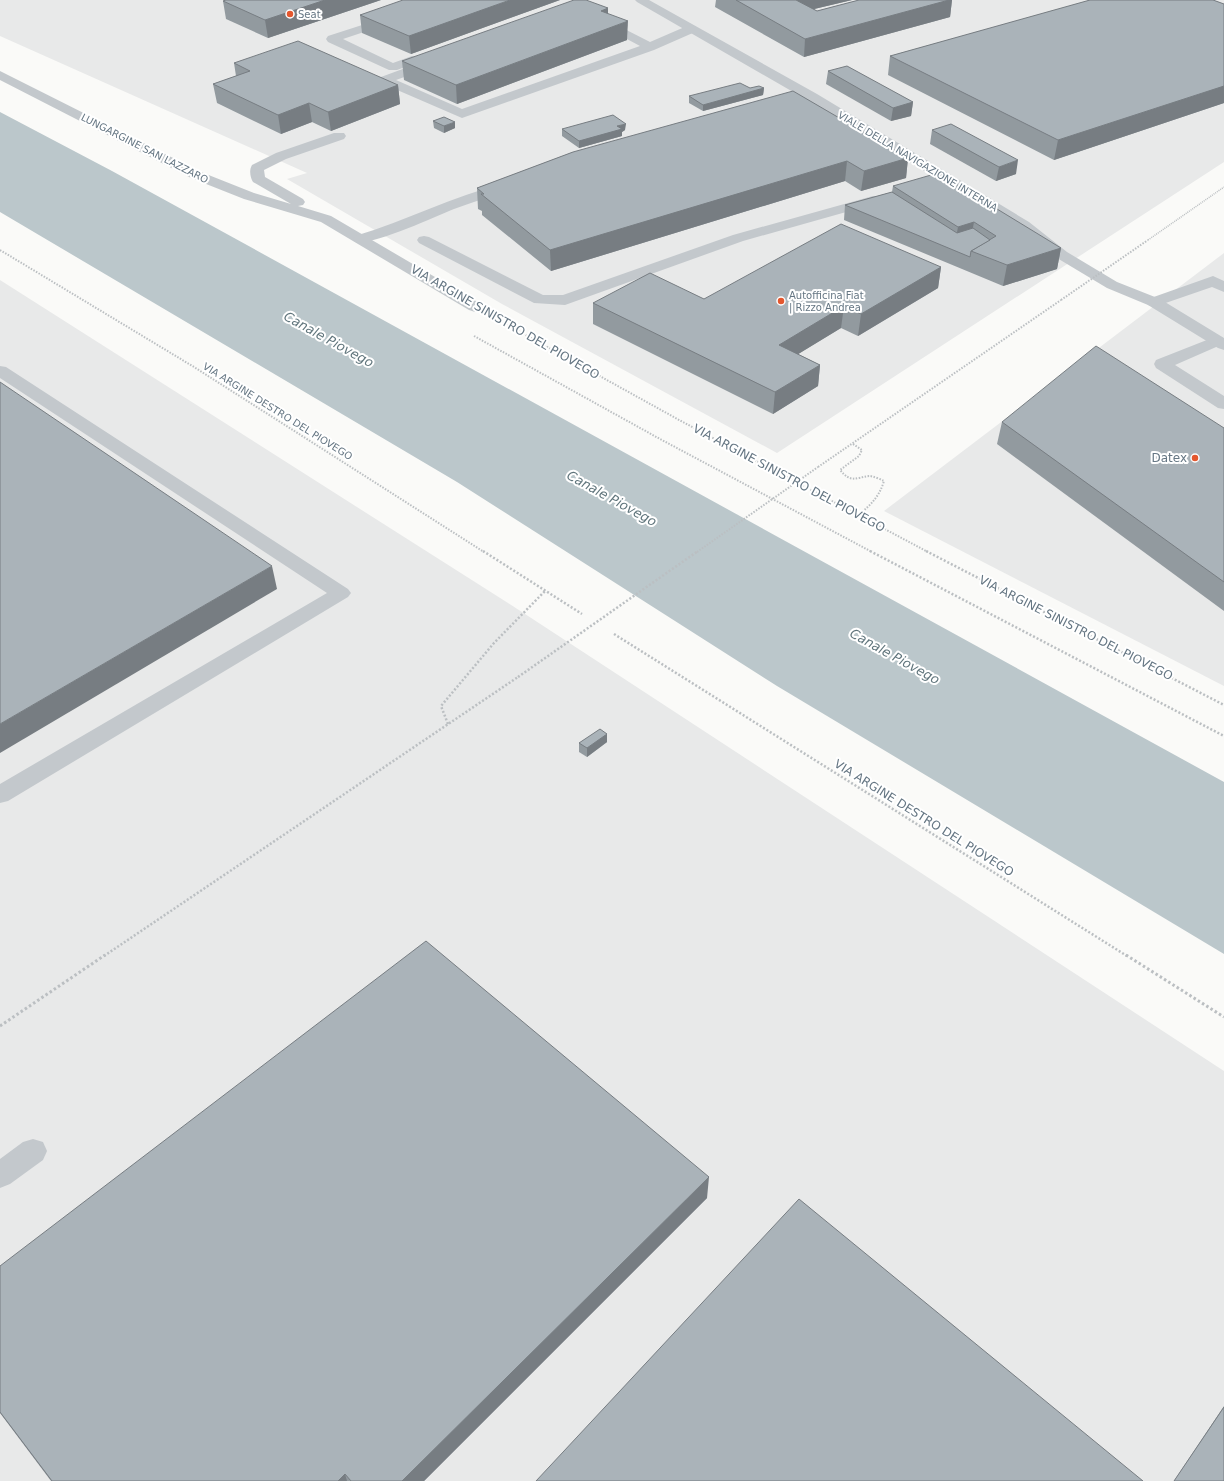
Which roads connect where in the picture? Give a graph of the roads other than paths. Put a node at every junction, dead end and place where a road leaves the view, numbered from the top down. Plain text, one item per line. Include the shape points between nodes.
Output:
1 (641, 0) edge
2 (591, 16) edge
3 (398, 17) edge
4 (691, 29) junction
5 (650, 47) junction
6 (0, 75) edge
7 (812, 97) junction
8 (797, 101) edge
9 (339, 136) edge
10 (947, 179) junction
11 (516, 183) edge
12 (928, 184) edge
13 (886, 196) edge
14 (326, 219) junction
15 (360, 239) junction
16 (424, 240) dead end
17 (1224, 287) edge
18 (1154, 302) junction
19 (475, 307) road end
20 (1220, 343) edge
21 (0, 371) edge
22 (1224, 404) edge
23 (0, 795) edge
24 (34, 1151) dead end
25 (0, 1175) edge

1 - 4 street, VIALE DELLA NAVIGAZIONE INTERNA
2 - 5 street
3 - 5 street via 332,39 393,67 441,55 385,80 462,114
4 - 5 street
4 - 7 street, VIALE DELLA NAVIGAZIONE INTERNA
6 - 14 street, LUNGARGINE SAN LAZZARO via 196,175 249,196
7 - 8 street
7 - 10 street, VIALE DELLA NAVIGAZIONE INTERNA
9 - 14 street via 281,156 257,168 258,179
10 - 12 street
10 - 18 street, VIALE DELLA NAVIGAZIONE INTERNA via 1024,225 1062,255 1112,285
11 - 15 street
13 - 16 street via 738,238 565,300 540,300
14 - 15 street, LUNGARGINE SAN LAZZARO
15 - 19 street, VIA ARGINE SINISTRO DEL PIOVEGO
17 - 18 street via 1212,281
18 - 20 street, VIALE DELLA NAVIGAZIONE INTERNA
20 - 22 street via 1162,364
21 - 23 street via 341,593
24 - 25 street

